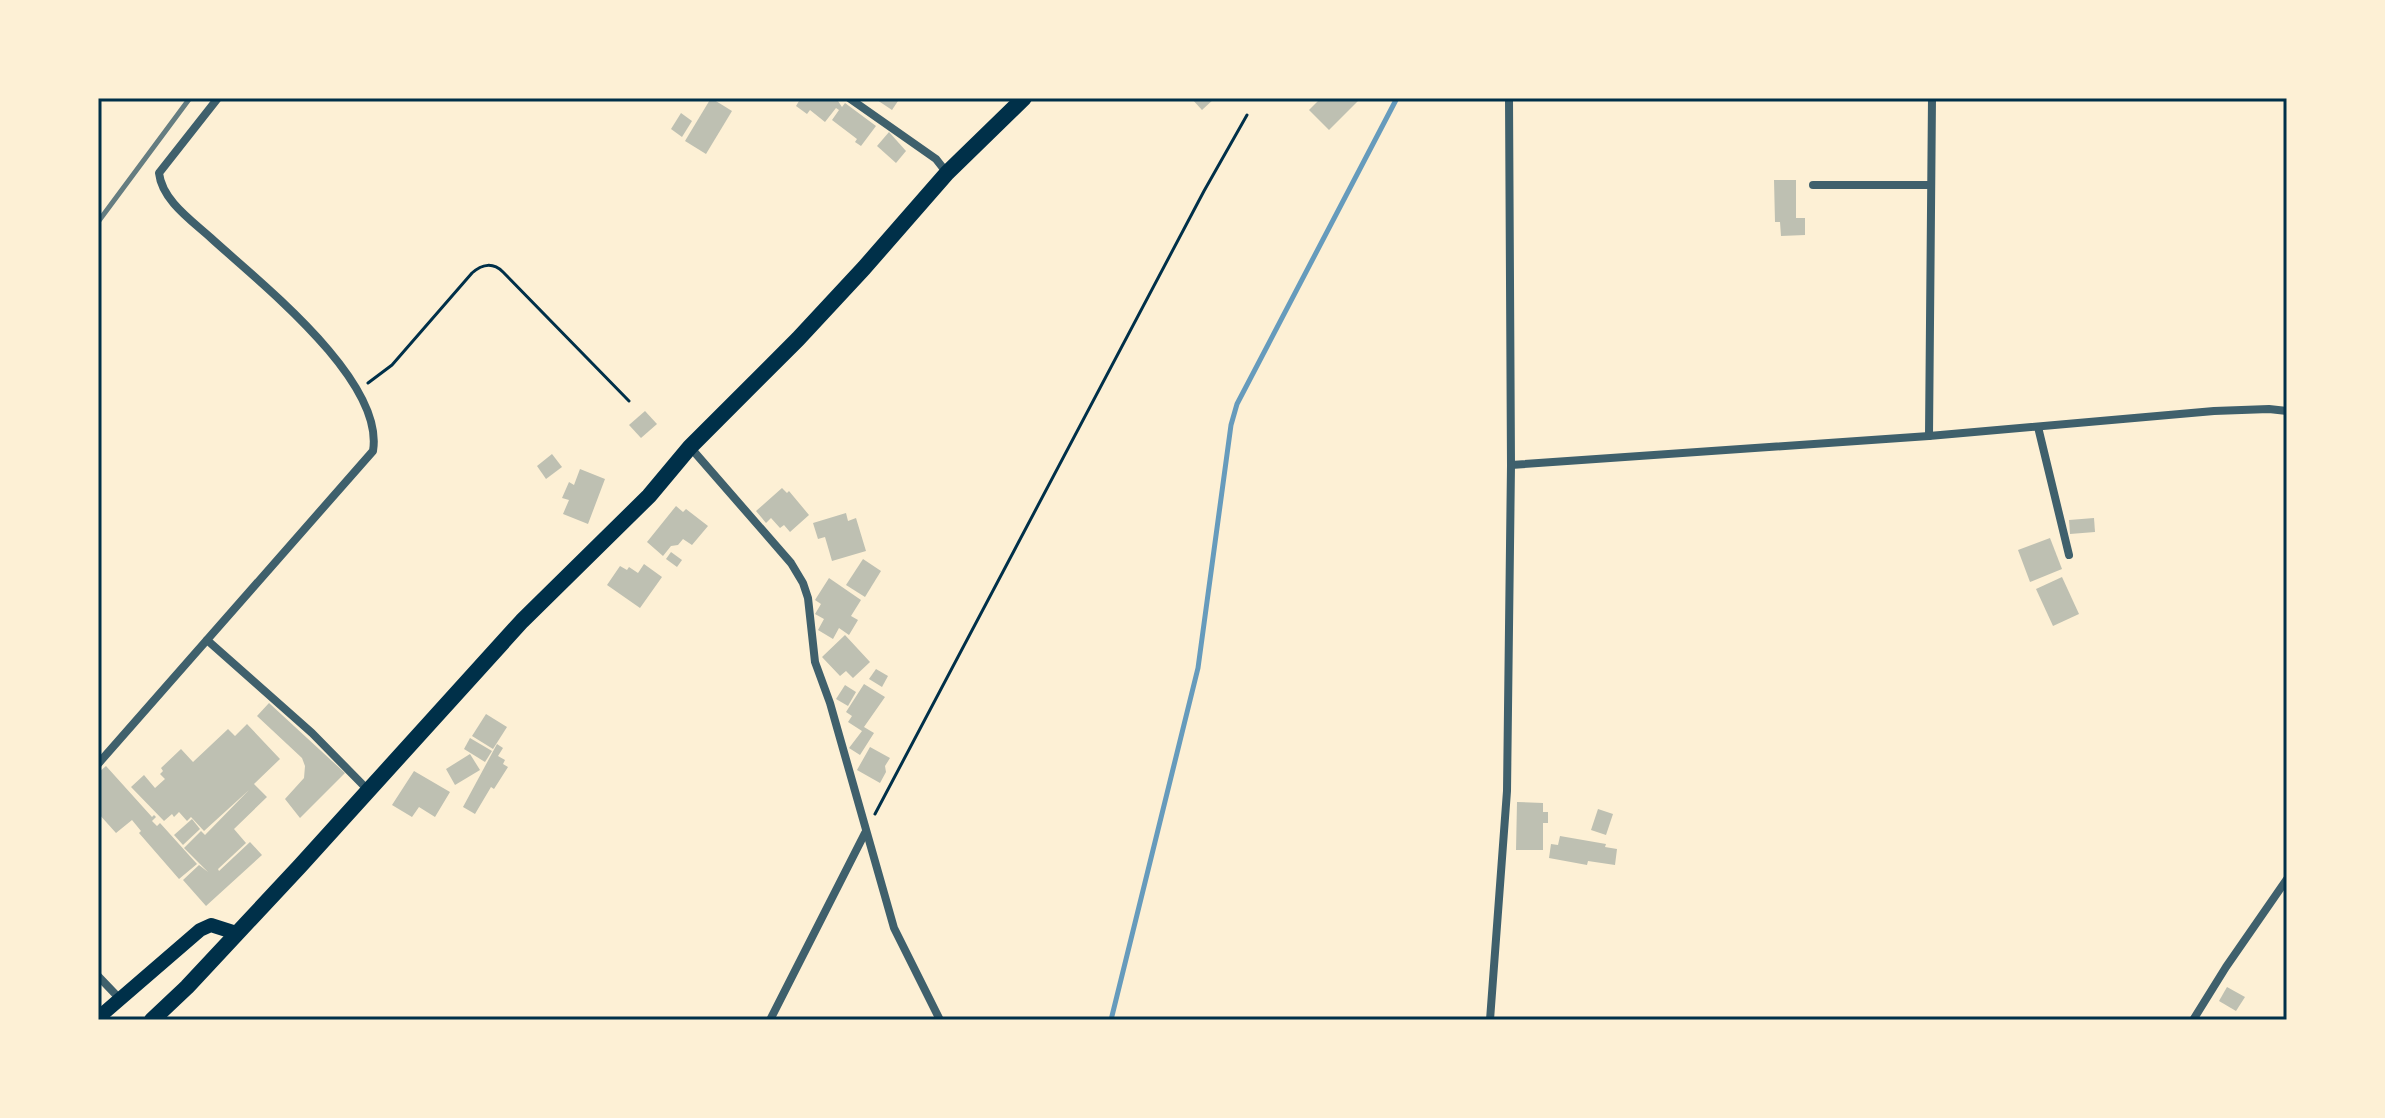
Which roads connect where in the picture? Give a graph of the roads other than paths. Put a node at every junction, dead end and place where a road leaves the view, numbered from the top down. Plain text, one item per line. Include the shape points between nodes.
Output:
1 (218, 98) edge
2 (849, 98) edge
3 (1024, 98) edge
4 (1509, 98) edge
5 (1932, 98) edge
6 (947, 173) junction
7 (1813, 185) dead end
8 (1931, 185) junction
9 (2287, 411) edge
10 (2038, 427) junction
11 (1929, 436) junction
12 (690, 447) junction
13 (1511, 465) junction
14 (2069, 555) dead end
15 (207, 640) junction
16 (98, 764) edge
17 (367, 789) junction
18 (866, 832) junction
19 (2287, 879) edge
20 (236, 933) junction
21 (98, 976) edge
22 (120, 999) junction
23 (98, 1018) edge
24 (152, 1020) edge
25 (770, 1020) edge
26 (940, 1020) edge
27 (1490, 1020) edge
28 (2193, 1020) edge

1 - 15 street via 159,173 160,186 308,327 357,389 373,434 373,451
2 - 6 street via 936,159
3 - 6 highway
4 - 13 street
5 - 8 street
6 - 12 highway via 809,327
7 - 8 street
8 - 11 street
9 - 10 street via 2214,411
10 - 11 street
10 - 14 street
11 - 13 street
12 - 17 highway
12 - 18 street via 803,583 815,662
13 - 27 street via 1507,791
15 - 16 street
15 - 17 street
17 - 20 highway
18 - 25 street
18 - 26 street via 894,928
19 - 28 street
20 - 22 main road via 211,925 200,930
20 - 24 highway
21 - 22 street
22 - 23 main road

